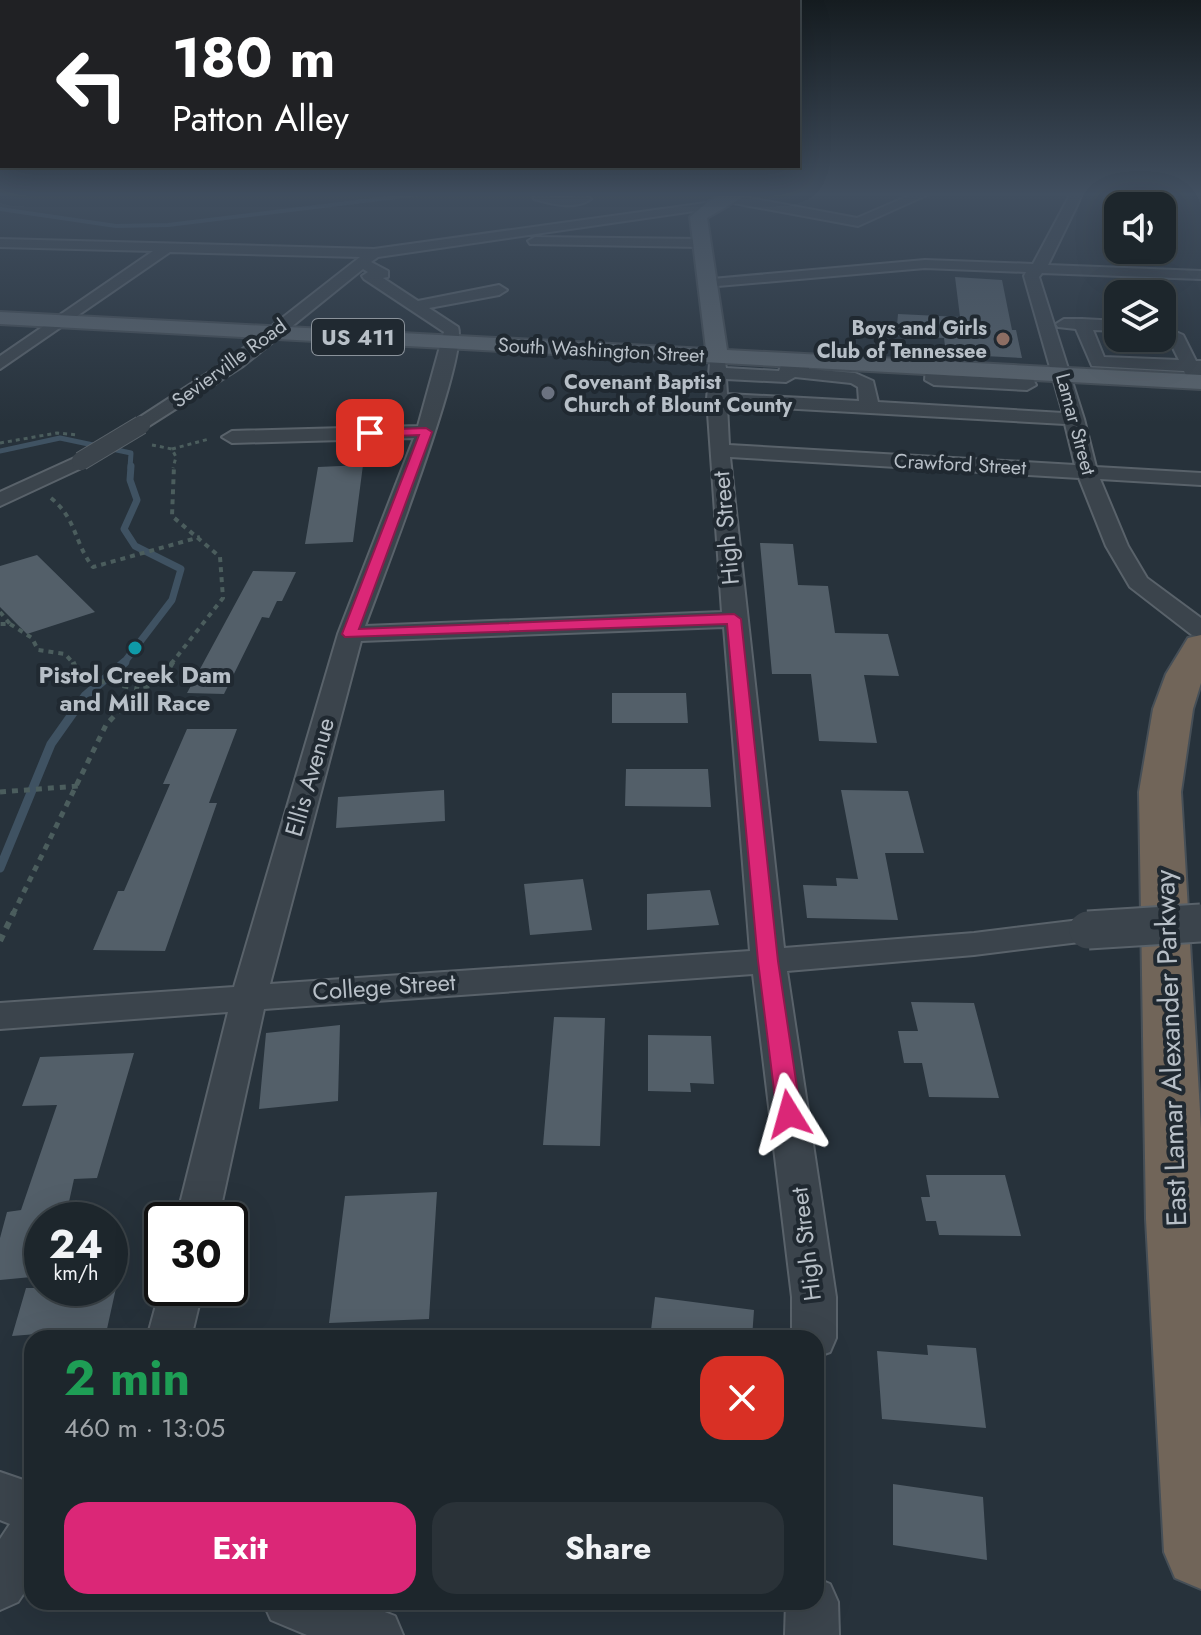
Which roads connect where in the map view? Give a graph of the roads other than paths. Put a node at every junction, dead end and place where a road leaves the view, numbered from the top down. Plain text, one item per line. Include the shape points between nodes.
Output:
1 (136, 269) edge
2 (352, 269) edge
3 (379, 269) edge
4 (704, 269) edge
5 (864, 269) edge
6 (1038, 269) edge
7 (1046, 269) edge
8 (1201, 275) edge
9 (706, 283) junction
10 (499, 290) dead end
11 (415, 306) junction
12 (0, 318) edge
13 (62, 321) junction
14 (1046, 323) junction
15 (1082, 324) junction
16 (1104, 325) edge
17 (275, 332) junction
18 (1176, 336) edge
19 (1201, 340) edge
20 (450, 343) junction
21 (0, 344) edge
22 (1176, 344) edge
23 (27, 345) junction
24 (1118, 352) edge
25 (1122, 363) junction
26 (0, 364) edge
27 (841, 368) junction
28 (935, 374) junction
29 (1198, 374) edge
30 (1062, 375) junction
31 (717, 376) junction
32 (869, 408) junction
33 (956, 412) junction
34 (1075, 419) junction
35 (426, 432) junction
36 (232, 437) road end
37 (719, 450) junction
38 (1087, 471) junction
39 (1201, 479) edge
40 (0, 500) edge
41 (734, 619) junction
42 (1201, 630) edge
43 (350, 634) junction
44 (1201, 646) edge
45 (1201, 923) edge
46 (768, 961) junction
47 (249, 996) junction
48 (0, 1016) edge
49 (201, 1202) edge
50 (177, 1306) edge
51 (171, 1330) edge
52 (814, 1330) edge
53 (0, 1496) edge
54 (24, 1505) edge
55 (24, 1548) edge
56 (1201, 1552) edge
57 (0, 1584) edge
58 (310, 1610) edge
59 (812, 1610) edge
60 (376, 1635) edge
61 (812, 1635) edge

1 - 13 street
2 - 17 street, Sevierville Road
3 - 11 street via 383,274 369,276
4 - 9 main road, High Street
5 - 9 street
6 - 14 street, Lamar Street via 1031,276
7 - 8 street
9 - 31 main road, High Street
10 - 11 street
11 - 20 street via 452,330
12 - 13 main road, South Washington Street / US 411
13 - 17 main road, South Washington Street / US 411
13 - 23 street
14 - 15 street
14 - 30 street, Lamar Street
15 - 16 street
15 - 25 street via 1098,362
17 - 20 main road, South Washington Street / US 411
17 - 40 street, Sevierville Road, bridge via 141,425
18 - 19 street
20 - 31 main road, South Washington Street / US 411
20 - 35 street, Ellis Avenue
21 - 23 street
22 - 29 street
23 - 26 street
24 - 25 street
25 - 29 street
27 - 28 main road, South Washington Street
27 - 31 main road, South Washington Street via 796,359
27 - 32 street via 867,385
28 - 30 main road, South Washington Street
28 - 33 street via 930,394 949,400
29 - 30 main road, South Washington Street
30 - 34 street, Lamar Street
31 - 32 street
31 - 37 street, High Street
32 - 33 street
33 - 34 street
34 - 38 street, Lamar Street
35 - 36 street
35 - 43 street, Ellis Avenue
37 - 38 street, Crawford Street
37 - 41 street, High Street
38 - 39 street, Crawford Street
38 - 42 street, Lamar Street via 1117,546 1138,582
41 - 43 street
41 - 46 street, High Street
43 - 47 street, Ellis Avenue
44 - 56 highway, East Lamar Alexander Parkway via 1173,709 1160,792 1176,1219
45 - 46 street, College Street, bridge
46 - 47 street, College Street
46 - 52 street, High Street via 814,1297
47 - 48 street, College Street
47 - 49 street, Ellis Avenue
50 - 51 street
53 - 54 street
55 - 57 street
58 - 60 street
59 - 61 street

